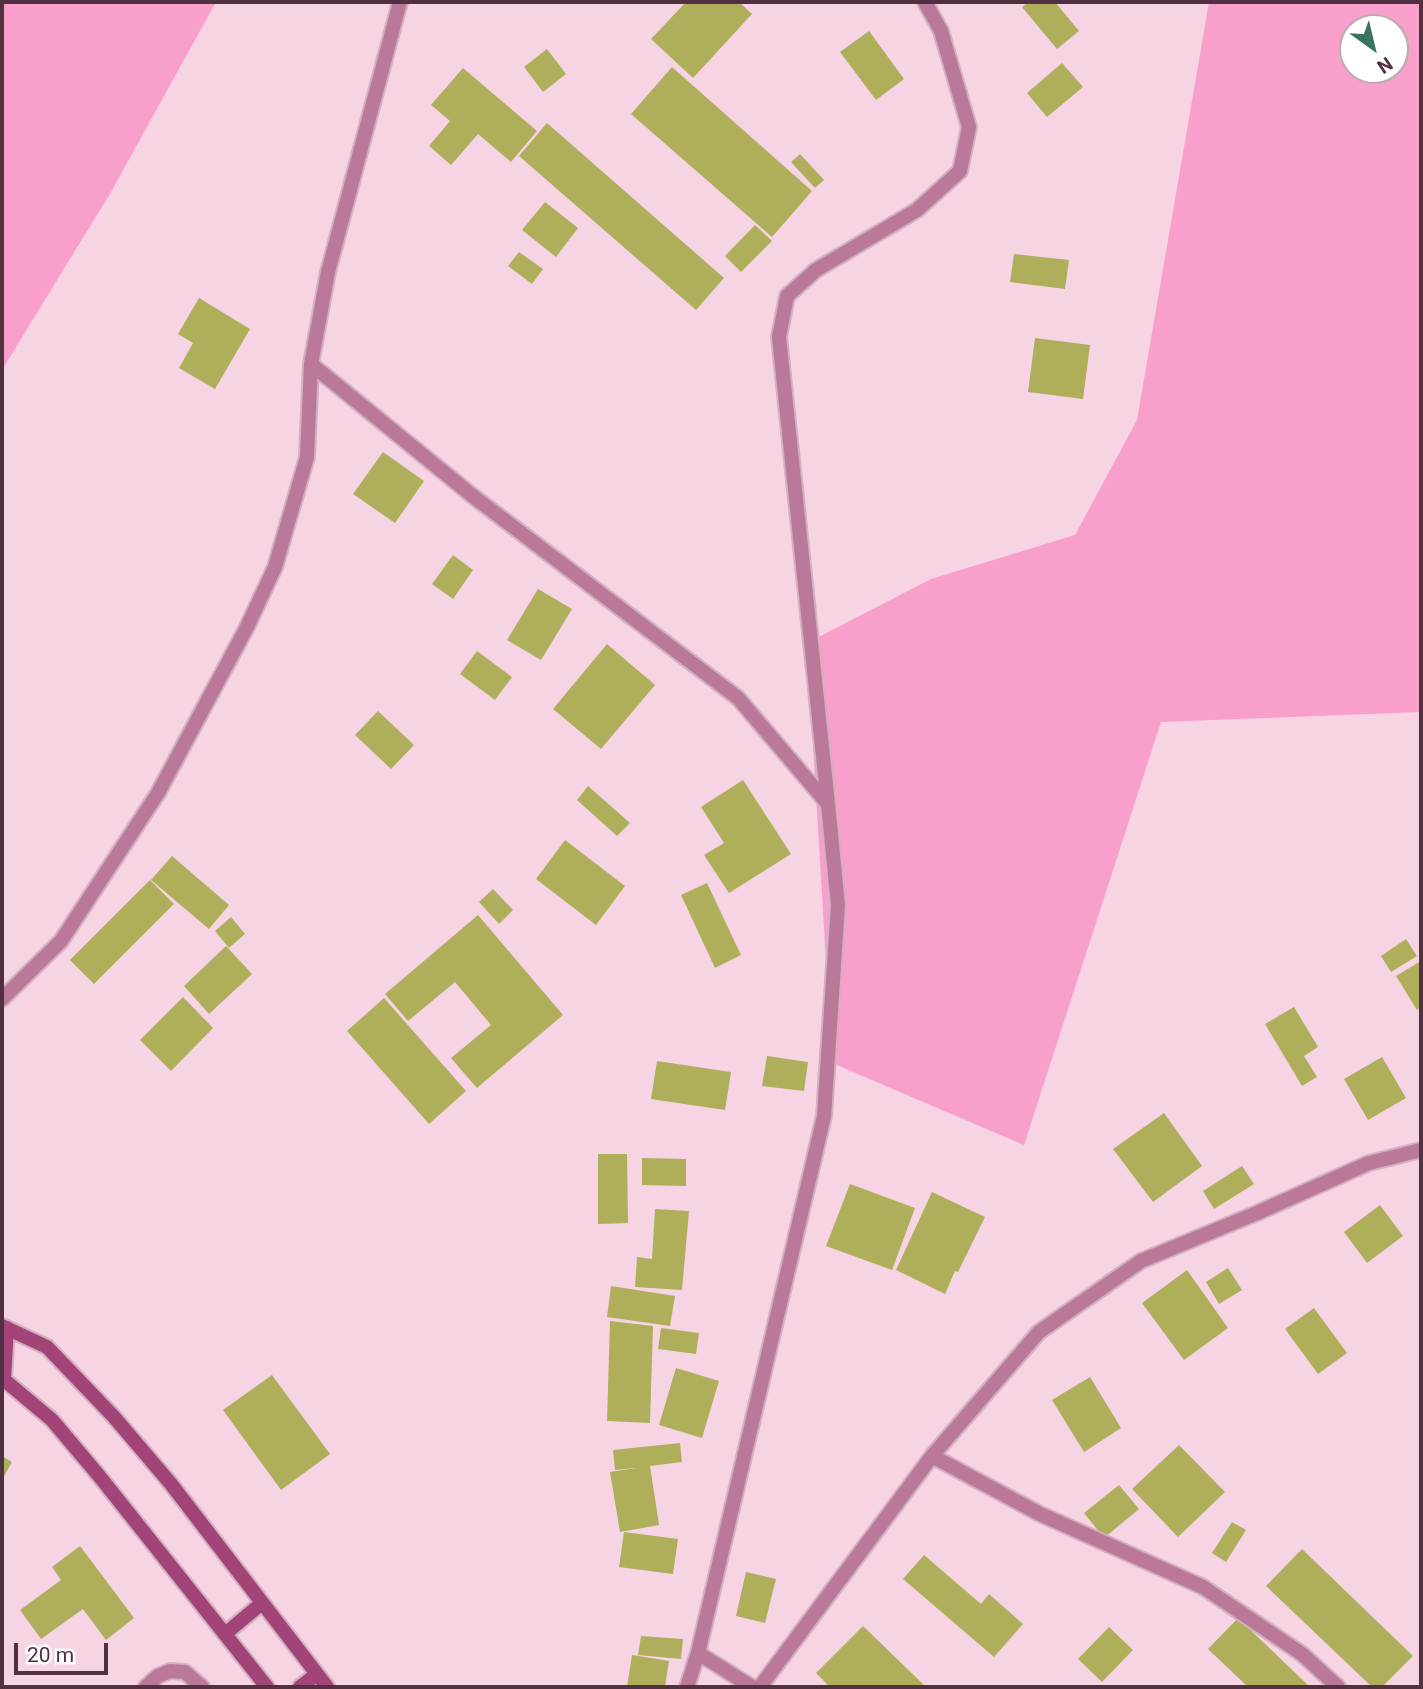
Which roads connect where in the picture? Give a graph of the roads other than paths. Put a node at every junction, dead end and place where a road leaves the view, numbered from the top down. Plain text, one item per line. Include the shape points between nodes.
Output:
1 (400, 2) edge
2 (925, 2) edge
3 (311, 364) junction
4 (828, 804) junction
5 (2, 999) edge
6 (1421, 1150) edge
7 (4, 1327) edge
8 (3, 1379) edge
9 (932, 1456) junction
10 (262, 1603) junction
11 (225, 1634) junction
12 (698, 1653) junction
13 (317, 1674) junction
14 (146, 1687) edge
15 (202, 1687) edge
16 (267, 1687) edge
17 (300, 1687) edge
18 (327, 1687) edge
19 (687, 1687) edge
20 (752, 1687) edge
21 (760, 1687) edge
22 (1338, 1687) edge

1 - 3 street via 328,272
2 - 4 street via 942,31 970,127 960,171 917,210 816,270 787,296 779,337
3 - 4 street via 474,497 738,698
3 - 5 street via 307,457 275,568 247,627 158,793 61,941
4 - 12 street via 838,905 824,1116
6 - 9 street via 1368,1163 1141,1261 1039,1332
7 - 8 main road
7 - 10 main road via 47,1348 114,1417
8 - 11 main road via 52,1420
9 - 21 street
9 - 22 street via 1040,1514 1203,1587 1302,1654
10 - 11 main road
10 - 13 main road
11 - 16 main road
12 - 19 street
12 - 20 street
13 - 17 main road
13 - 18 main road
14 - 15 street via 170,1671 185,1672

